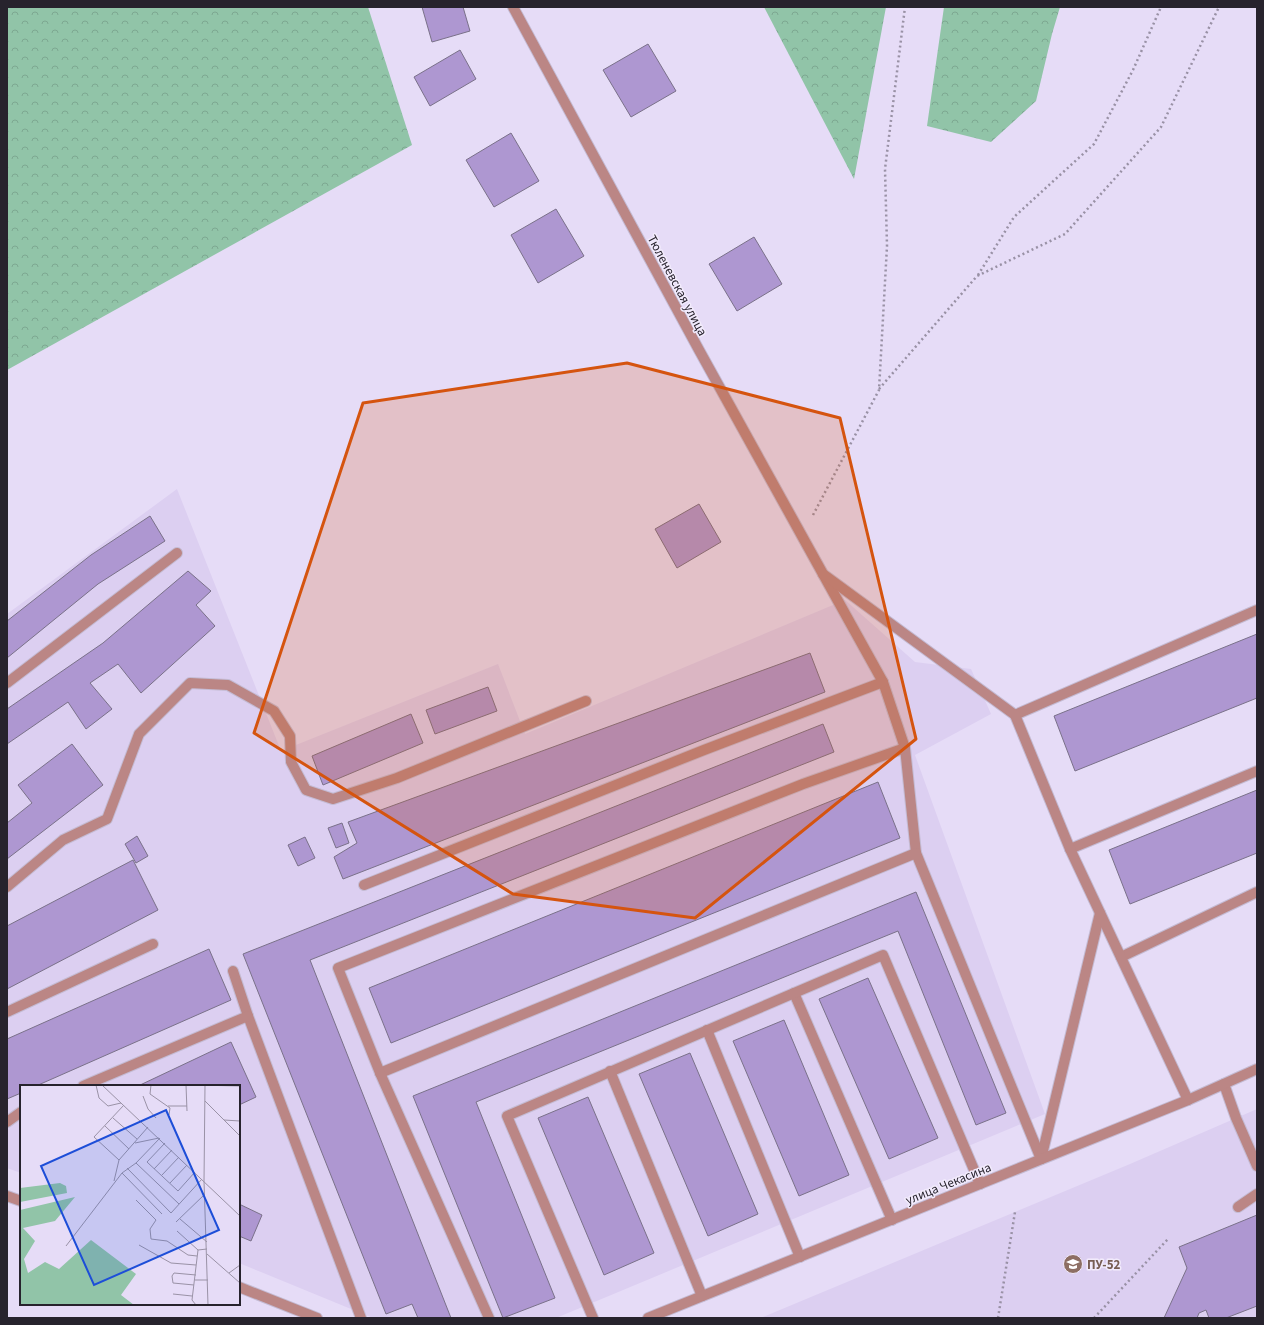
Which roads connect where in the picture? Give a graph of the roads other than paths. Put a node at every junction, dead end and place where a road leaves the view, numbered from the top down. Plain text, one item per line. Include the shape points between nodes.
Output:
1 (513, 7) edge
2 (177, 553) dead end
3 (822, 574) junction
4 (1257, 610) edge
5 (7, 682) edge
6 (883, 682) junction
7 (586, 701) dead end
8 (1015, 715) junction
9 (905, 748) junction
10 (1257, 771) edge
11 (1070, 849) junction
12 (916, 853) junction
13 (364, 885) dead end
14 (7, 886) edge
15 (1257, 892) edge
16 (1100, 913) junction
17 (153, 944) dead end
18 (1121, 957) junction
19 (233, 971) dead end
20 (794, 993) junction
21 (7, 1012) edge
22 (248, 1016) junction
23 (707, 1030) junction
24 (1257, 1069) edge
25 (610, 1071) junction
26 (380, 1073) junction
27 (1224, 1084) junction
28 (85, 1085) edge
29 (1188, 1100) junction
30 (20, 1113) edge
31 (7, 1122) edge
32 (1041, 1159) junction
33 (1257, 1166) edge
34 (980, 1184) junction
35 (1257, 1194) edge
36 (7, 1196) edge
37 (20, 1201) edge
38 (1238, 1208) dead end
39 (892, 1220) junction
40 (800, 1257) junction
41 (240, 1287) edge
42 (702, 1296) junction
43 (317, 1318) edge
44 (361, 1318) edge
45 (489, 1318) edge
46 (593, 1318) edge
47 (648, 1318) edge

1 - 3 street, Тюленевская улица
2 - 5 street
3 - 6 street, Тюленевская улица
3 - 8 street
4 - 8 street
6 - 9 street, Тюленевская улица
6 - 13 street
7 - 14 street via 398,778 333,799 306,790 291,762 290,736 274,711 228,685 190,683 139,734 108,819 63,840
8 - 11 street
9 - 12 street, Тюленевская улица
9 - 26 street via 803,784 338,968
10 - 11 street
11 - 16 street
12 - 26 street
12 - 32 street, Тюленевская улица
15 - 18 street
16 - 18 street
16 - 32 street
17 - 21 street
18 - 29 street
19 - 22 street
20 - 23 street
20 - 34 street via 883,955
20 - 39 street
22 - 28 street
22 - 44 street
23 - 25 street
23 - 40 street
24 - 27 street, улица Чекасина
25 - 42 street
25 - 46 street via 507,1116
26 - 45 street
27 - 29 street, улица Чекасина
27 - 33 street
29 - 32 street, улица Чекасина
30 - 31 street
32 - 34 street, улица Чекасина
34 - 39 street, улица Чекасина
35 - 38 street
36 - 37 street
39 - 40 street, улица Чекасина
40 - 42 street, улица Чекасина
41 - 43 street
42 - 47 street, улица Чекасина

